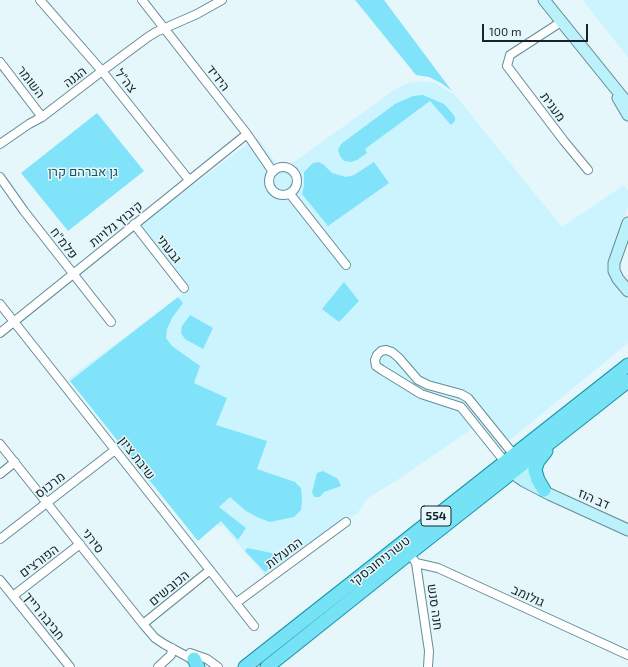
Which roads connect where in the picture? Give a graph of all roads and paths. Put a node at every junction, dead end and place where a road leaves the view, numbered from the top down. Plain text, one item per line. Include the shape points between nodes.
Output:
1 (40, 0) edge
2 (142, 0) edge
3 (222, 0) edge
4 (544, 0) edge
5 (561, 22) junction
6 (165, 29) junction
7 (0, 62) edge
8 (102, 71) junction
9 (601, 72) junction
10 (628, 104) edge
11 (628, 115) edge
12 (42, 117) junction
13 (246, 134) junction
14 (0, 144) edge
15 (588, 170) dead end
16 (273, 172) junction
17 (0, 177) edge
18 (189, 180) junction
19 (290, 194) junction
20 (628, 223) edge
21 (134, 224) junction
22 (346, 265) dead end
23 (73, 274) junction
24 (184, 288) dead end
25 (628, 291) edge
26 (0, 304) edge
27 (14, 322) junction
28 (111, 322) dead end
29 (0, 333) edge
30 (628, 365) edge
31 (628, 381) edge
32 (554, 440) junction
33 (0, 444) edge
34 (115, 450) junction
35 (15, 462) junction
36 (513, 464) junction
37 (0, 474) edge
38 (547, 492) junction
39 (47, 503) junction
40 (346, 522) dead end
41 (628, 530) edge
42 (0, 539) edge
43 (80, 544) junction
44 (413, 558) junction
45 (210, 570) junction
46 (0, 580) edge
47 (13, 596) junction
48 (236, 603) junction
49 (143, 624) junction
50 (254, 626) dead end
51 (172, 648) junction
52 (628, 655) edge
53 (198, 664) edge
54 (70, 667) edge
55 (158, 667) edge
56 (218, 667) edge
57 (245, 667) edge
58 (267, 667) edge
59 (428, 667) edge

1 - 8 street, צה"ל
2 - 6 street, הידיד
3 - 6 street, הגנה
4 - 5 street
5 - 9 street
5 - 15 street, מענית via 510,55 507,66
6 - 8 street, הגנה via 148,37
6 - 13 street, הידיד
7 - 12 street, השומר
8 - 12 street, הגנה
8 - 18 street, צה"ל
9 - 10 street
9 - 11 street
12 - 14 street, הגנה
13 - 16 street, הידיד
13 - 18 street, קיבוץ גלויות
16 - 19 street via 269,180 272,190 280,195
16 - 19 street via 284,168 296,175 296,187
17 - 23 street, פלמ"ח
18 - 21 street, קיבוץ גלויות
19 - 22 street
20 - 25 street via 614,263 614,271
21 - 23 street, קיבוץ גלויות
21 - 24 street, גבעתי
23 - 27 street, קיבוץ גלויות
23 - 28 street, פלמ"ח
26 - 27 street, שיבת ציון
27 - 29 street, קיבוץ גלויות
27 - 34 street, שיבת ציון
30 - 36 main road, טשרניחובסקי / 554
31 - 32 main road, טשרניחובסקי / 554
32 - 36 main road, טשרניחובסקי / 554
32 - 38 main road via 536,467 538,480
33 - 35 street, סירני
34 - 39 street, מרכוס
34 - 45 street, שיבת ציון
35 - 37 street
35 - 39 street, סירני
36 - 36 street via 468,398 418,380 392,352 386,350 377,355 376,366 382,370 421,394 461,407
36 - 38 street, דב הוז via 518,477
36 - 44 main road, טשרניחובסקי / 554
36 - 57 main road, טשרניחובסקי / 554
38 - 41 street, דב הוז
39 - 42 street, מרכוס
39 - 43 street, סירני
40 - 48 street, המעלות
43 - 47 street, הפורצים
43 - 49 street, סירני
44 - 52 street, גולומב
44 - 58 main road, טשרניחובסקי / 554
44 - 59 street, חנה סנש via 429,651
45 - 48 street, שיבת ציון
45 - 49 street, הכובשים
46 - 47 street, חביבה רייך
47 - 54 street, חביבה רייך
48 - 50 street, שיבת ציון
49 - 51 street, סירני via 156,638
51 - 53 street, סירני
51 - 55 street via 171,655
51 - 56 street, סירני via 207,659

